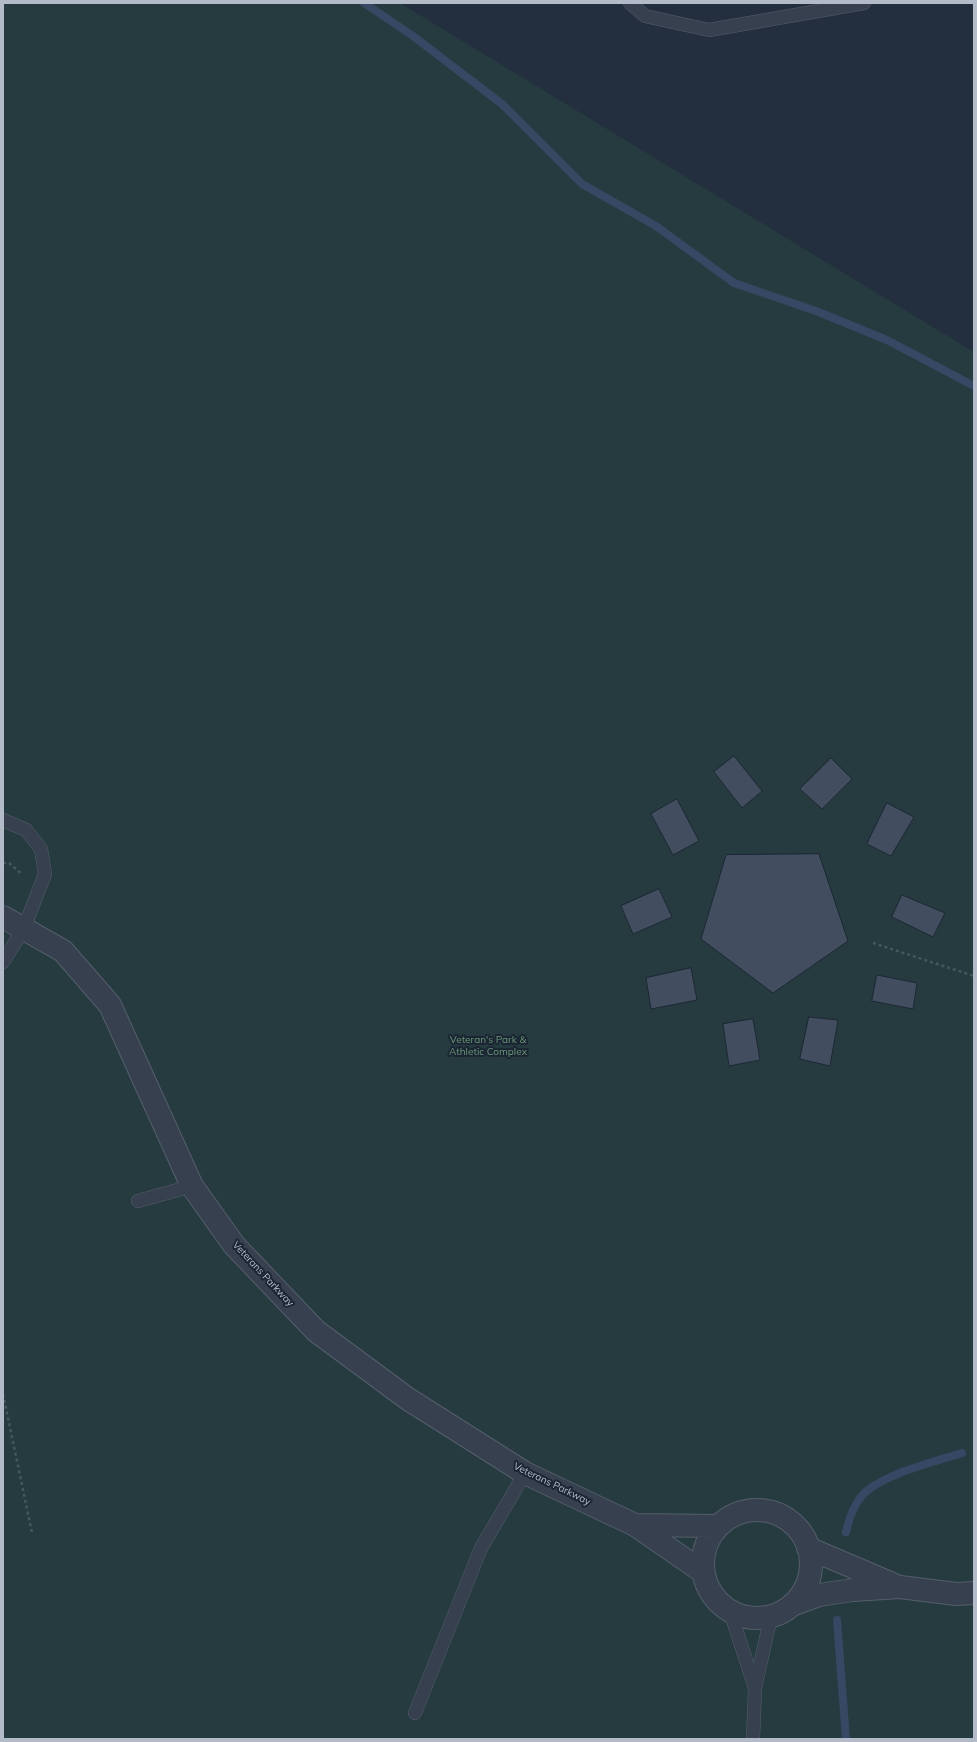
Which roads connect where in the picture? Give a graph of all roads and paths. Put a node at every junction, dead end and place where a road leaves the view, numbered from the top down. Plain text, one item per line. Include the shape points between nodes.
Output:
1 (630, 3) edge
2 (864, 3) edge
3 (3, 820) edge
4 (3, 863) edge
5 (22, 874) dead end
6 (3, 917) edge
7 (24, 928) junction
8 (873, 943) dead end
9 (3, 962) edge
10 (974, 976) edge
11 (192, 1186) junction
12 (138, 1201) dead end
13 (3, 1394) edge
14 (525, 1473) junction
15 (635, 1524) junction
16 (718, 1526) junction
17 (32, 1533) dead end
18 (808, 1548) junction
19 (703, 1572) junction
20 (900, 1588) junction
21 (974, 1593) edge
22 (792, 1605) junction
23 (730, 1612) junction
24 (771, 1616) junction
25 (755, 1688) junction
26 (415, 1713) dead end
27 (753, 1739) edge

1 - 2 lane via 645,16 710,30
3 - 7 lane via 26,830 41,849 45,874
4 - 5 path via 9,863
6 - 7 street, Veterans Parkway
7 - 9 lane
7 - 11 street, Veterans Parkway via 63,951 110,1005
8 - 10 path
11 - 12 lane
11 - 14 street, Veterans Parkway via 234,1245 316,1331 408,1399
13 - 17 path
14 - 15 street, Veterans Parkway
14 - 26 lane via 481,1548
15 - 16 street, Veterans Parkway
15 - 19 street, Veterans Parkway
16 - 18 street via 727,1519 748,1511 769,1512 789,1521 800,1533
16 - 19 street via 705,1547
18 - 20 street
18 - 22 street via 809,1579 799,1598
19 - 23 street via 712,1595
20 - 21 street via 956,1594
20 - 22 street via 853,1590 819,1595
22 - 24 street
23 - 24 street via 750,1618
23 - 25 lane
24 - 25 lane
25 - 27 lane

